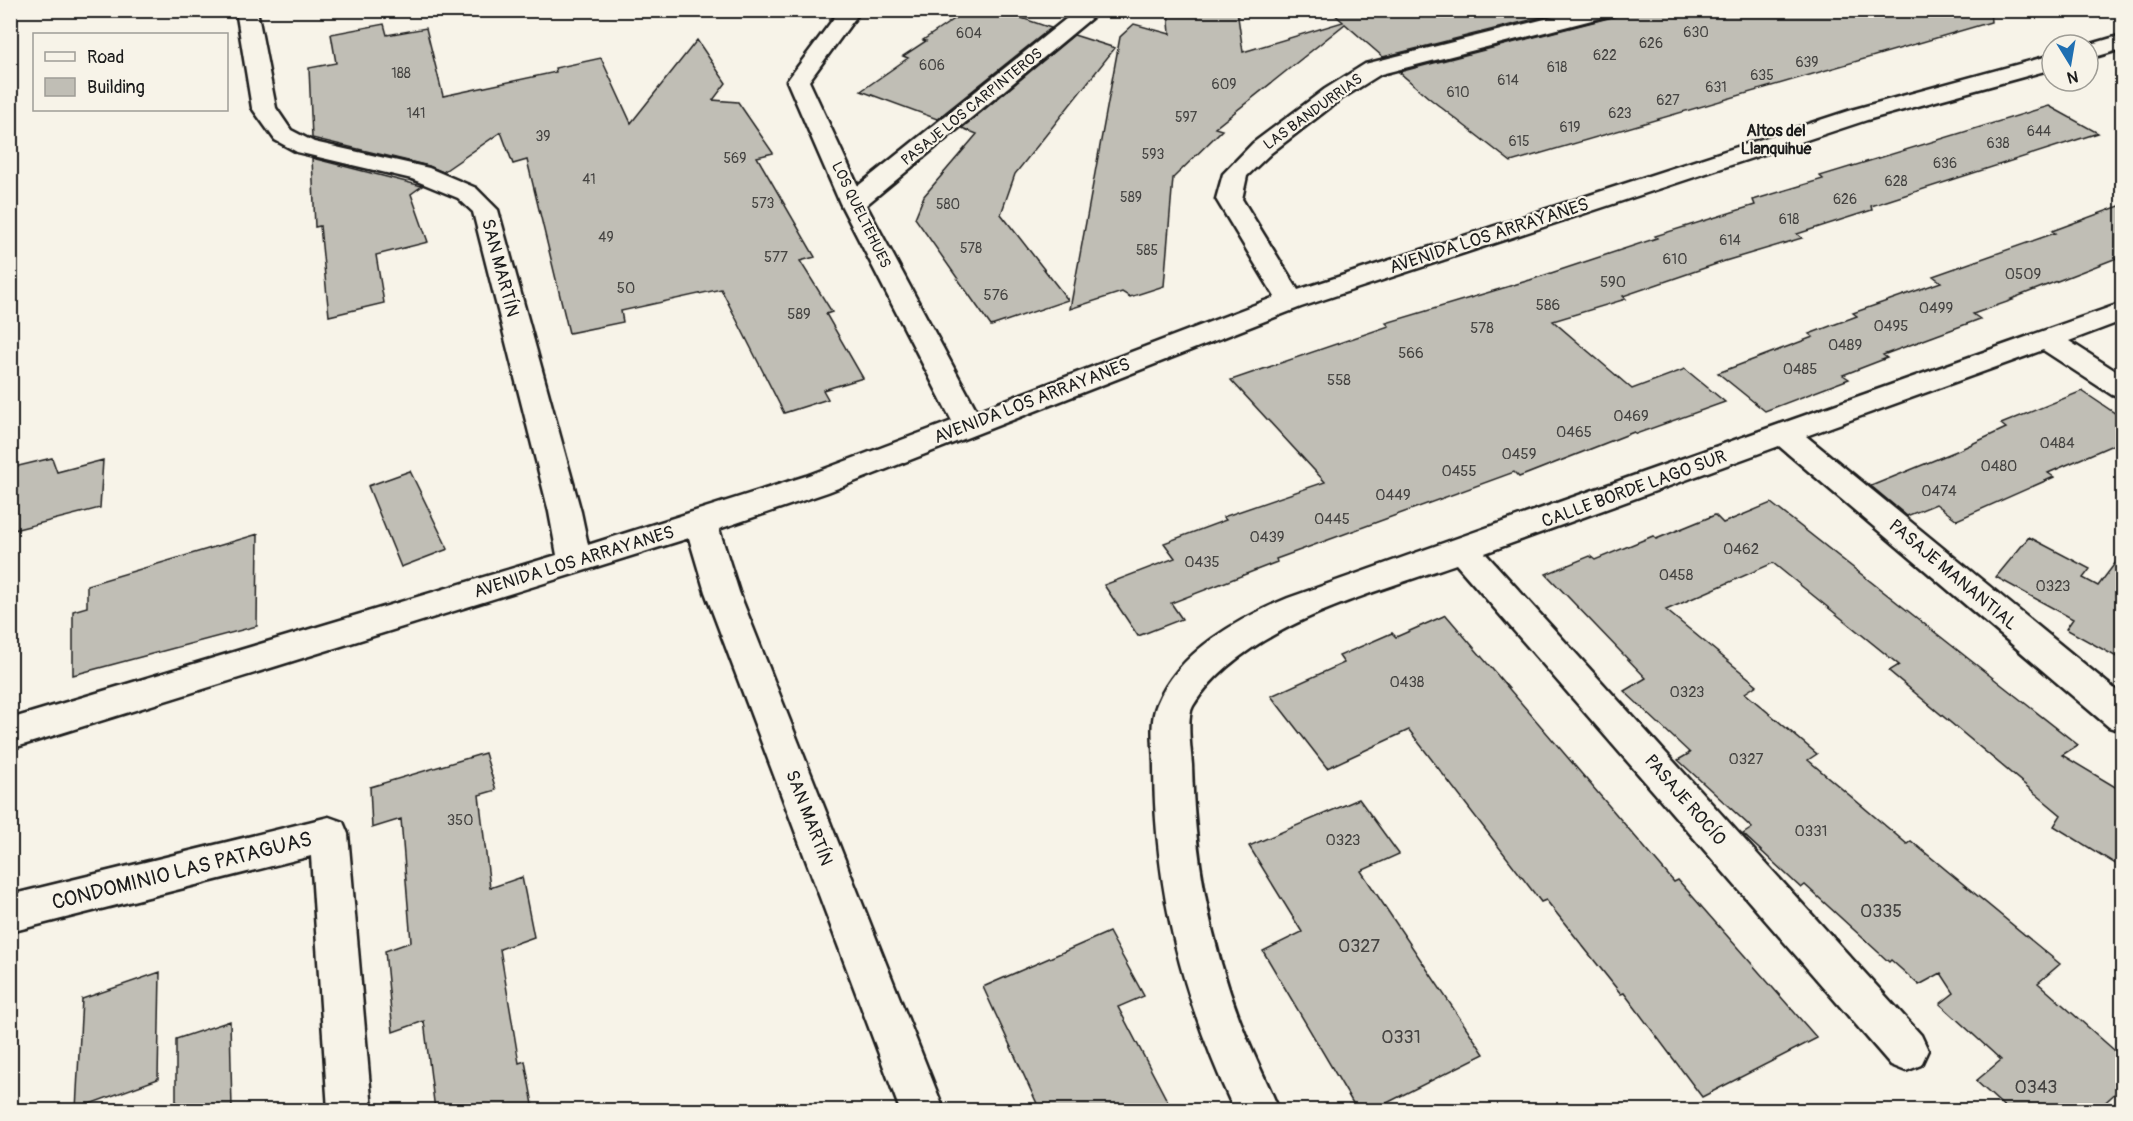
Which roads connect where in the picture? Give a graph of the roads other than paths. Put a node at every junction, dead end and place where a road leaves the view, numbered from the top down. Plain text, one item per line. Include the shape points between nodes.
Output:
1 (246, 10) edge
2 (851, 10) edge
3 (1090, 10) edge
4 (1608, 10) edge
5 (2122, 42) edge
6 (2100, 48) edge
7 (2040, 65) edge
8 (853, 203) junction
9 (1291, 301) junction
10 (2122, 312) edge
11 (2047, 340) junction
12 (2122, 388) edge
13 (969, 425) junction
14 (1784, 435) junction
15 (701, 523) junction
16 (1463, 550) junction
17 (575, 562) junction
18 (2122, 716) edge
19 (10, 734) edge
20 (10, 914) edge
21 (1906, 1050) dead end
22 (350, 1110) edge
23 (922, 1110) edge
24 (1257, 1110) edge

1 - 17 street, SAN MARTÍN via 264,108 283,135 306,147 420,173 467,193 484,210
2 - 8 street, LOS QUELTEHUES via 798,81
3 - 8 street, PASAJE LOS CARPINTEROS
4 - 9 street, LAS BANDURRIAS via 1373,69 1262,148 1235,174 1229,200
5 - 6 street
7 - 9 street, AVENIDA LOS ARRAYANES via 1858,115
8 - 13 street, LOS QUELTEHUES
9 - 13 street, AVENIDA LOS ARRAYANES
10 - 11 street, CALLE BORDE LAGO SUR
11 - 12 street
11 - 14 street, CALLE BORDE LAGO SUR
13 - 15 street, AVENIDA LOS ARRAYANES via 817,484
14 - 16 street, CALLE BORDE LAGO SUR
14 - 18 street, PASAJE MANANTIAL
15 - 17 street, AVENIDA LOS ARRAYANES
15 - 23 street, SAN MARTÍN via 722,592
16 - 21 street, PASAJE ROCÍO
16 - 24 street, CALLE BORDE LAGO SUR via 1272,618 1221,651 1194,676 1173,707 1172,810 1187,919 1232,1059
17 - 19 street, AVENIDA LOS ARRAYANES
20 - 22 street, CONDOMINIO LAS PATAGUAS via 329,834

